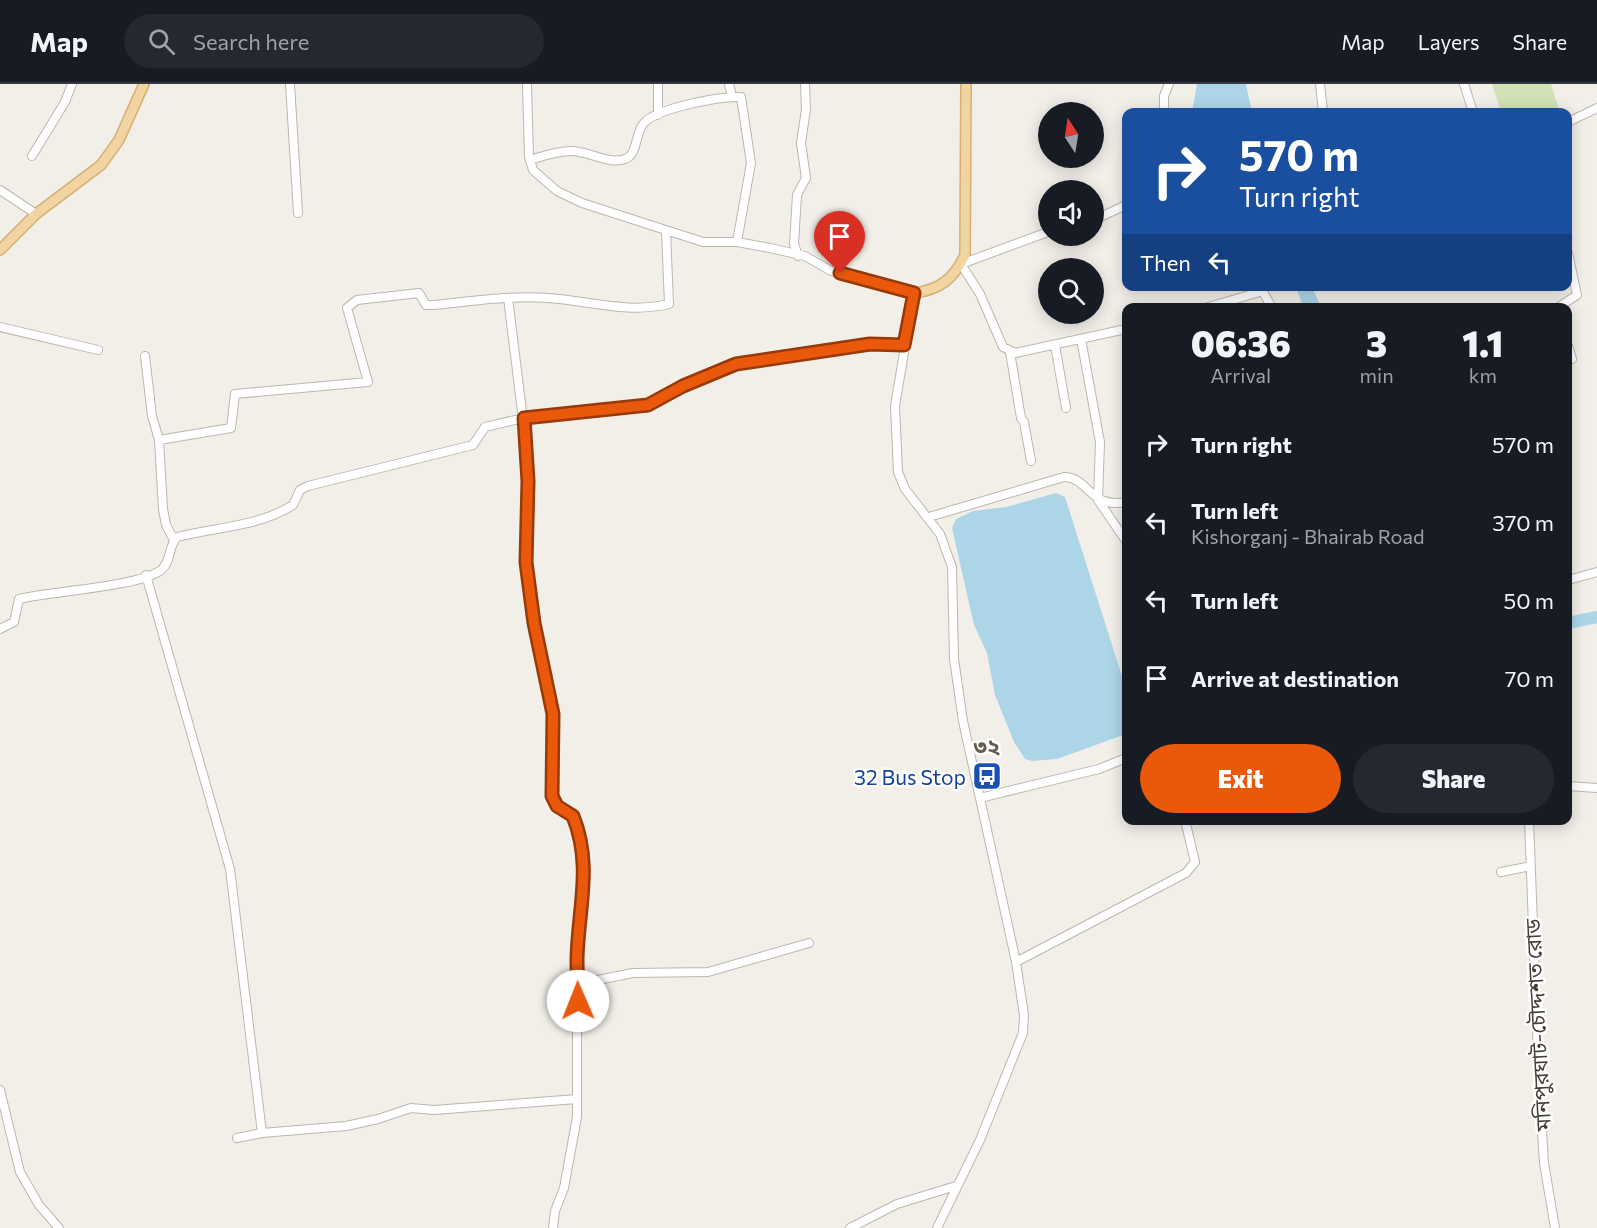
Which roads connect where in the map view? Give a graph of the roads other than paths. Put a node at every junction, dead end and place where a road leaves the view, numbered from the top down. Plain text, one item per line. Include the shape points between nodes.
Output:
1 (72, 84) edge
2 (144, 84) edge
3 (290, 84) edge
4 (527, 84) edge
5 (657, 84) edge
6 (729, 84) edge
7 (805, 84) edge
8 (966, 84) edge
9 (1169, 84) edge
10 (1320, 84) edge
11 (1464, 84) edge
12 (732, 97) junction
13 (1164, 108) edge
14 (1323, 108) edge
15 (1472, 108) edge
16 (1597, 108) edge
17 (658, 115) junction
18 (1572, 120) edge
19 (32, 156) dead end
20 (530, 160) junction
21 (0, 190) edge
22 (1122, 207) edge
23 (298, 213) dead end
24 (36, 214) junction
25 (1104, 215) edge
26 (839, 216) dead end
27 (666, 231) junction
28 (1038, 236) edge
29 (737, 242) junction
30 (0, 250) edge
31 (798, 256) junction
32 (961, 264) junction
33 (1572, 272) edge
34 (840, 273) junction
35 (1256, 291) edge
36 (914, 293) junction
37 (508, 298) junction
38 (1220, 303) edge
39 (1565, 303) edge
40 (0, 327) edge
41 (1122, 330) edge
42 (1081, 339) junction
43 (904, 345) junction
44 (1055, 345) junction
45 (98, 350) dead end
46 (1010, 352) junction
47 (145, 356) dead end
48 (1066, 408) dead end
49 (524, 418) junction
50 (159, 440) junction
51 (1031, 460) dead end
52 (1098, 500) junction
53 (1122, 503) edge
54 (928, 517) junction
55 (1122, 535) edge
56 (174, 540) junction
57 (1597, 572) edge
58 (146, 575) junction
59 (1572, 579) edge
60 (0, 629) edge
61 (1122, 760) edge
62 (1572, 786) edge
63 (1597, 788) edge
64 (980, 798) junction
65 (1186, 825) edge
66 (1529, 825) edge
67 (1530, 866) junction
68 (1501, 872) dead end
69 (808, 943) dead end
70 (1016, 962) junction
71 (578, 984) junction
72 (0, 1090) edge
73 (577, 1099) junction
74 (262, 1133) junction
75 (237, 1138) dead end
76 (956, 1186) junction
77 (59, 1228) edge
78 (553, 1228) edge
79 (850, 1228) edge
80 (937, 1228) edge
81 (1555, 1228) edge

1 - 19 street
2 - 24 main road via 119,140 101,165
3 - 23 street
4 - 20 street
5 - 17 street
6 - 12 street
7 - 31 street via 801,143 806,178 797,195
8 - 32 main road via 966,239
9 - 13 street
10 - 14 street
11 - 15 street
12 - 17 street
12 - 29 street via 741,97 744,103 751,163
16 - 18 street
17 - 20 street via 644,122 630,157 624,160 571,151
20 - 27 street via 533,170 556,191
21 - 24 street
22 - 25 street
24 - 30 main road
26 - 34 street
27 - 29 street via 704,242
27 - 37 street via 669,304 614,309 588,301
28 - 32 street
29 - 31 street
31 - 34 street
32 - 36 main road via 939,287
32 - 46 street via 980,294 999,340
33 - 39 street via 1577,295
34 - 36 street
35 - 38 street
36 - 43 street
37 - 49 street
37 - 50 street via 426,305 419,292 357,300 347,308 368,382 234,394 231,428
40 - 45 street
41 - 42 street
42 - 44 street
42 - 52 street via 1100,442
43 - 49 street via 870,344 736,364 648,405
43 - 54 street via 895,406 897,462 905,489
44 - 46 street
44 - 48 street
46 - 51 street
47 - 50 street
49 - 56 street via 483,428 473,445 302,488 293,505 274,514
49 - 71 street via 528,481 526,562 553,714 552,796 557,806 573,816 583,857 585,885
50 - 56 street via 163,509
52 - 53 street via 1113,505
52 - 54 street via 1073,479 1064,477
52 - 55 street
54 - 64 street via 947,549 952,567 954,659
56 - 58 street via 163,568
57 - 59 street
58 - 60 street via 19,599 14,622
58 - 74 street via 230,869
61 - 64 street via 1099,769
62 - 63 street
64 - 70 street
65 - 70 street via 1196,862 1186,873
66 - 67 street, মনিপুরঘাট-চৌদ্দশত রোড
67 - 68 street
67 - 81 street, মনিপুরঘাট-চৌদ্দশত রোড via 1540,1095
69 - 71 street via 708,972 633,973
70 - 76 street via 1023,1033 980,1140
71 - 73 street
72 - 77 street via 20,1172 39,1205
73 - 74 street via 434,1110 411,1108 346,1126
73 - 78 street via 573,1144
74 - 75 street
76 - 79 street via 897,1204
76 - 80 street

